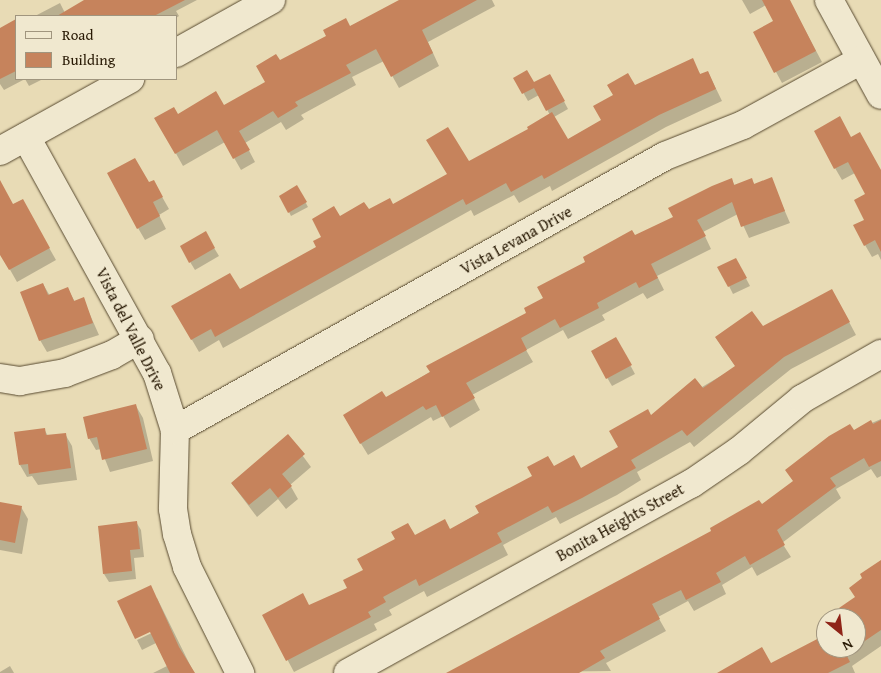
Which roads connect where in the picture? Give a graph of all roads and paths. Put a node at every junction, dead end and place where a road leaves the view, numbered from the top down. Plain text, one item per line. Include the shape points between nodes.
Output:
1 (271, 0) edge
2 (829, 0) edge
3 (178, 52) edge
4 (861, 60) junction
5 (128, 80) edge
6 (881, 95) edge
7 (26, 137) junction
8 (0, 151) edge
9 (140, 339) junction
10 (881, 354) edge
11 (0, 378) edge
12 (175, 430) junction
13 (240, 673) edge
14 (348, 673) edge

1 - 3 street
2 - 4 street
4 - 6 street
4 - 12 street, Vista Levana Drive via 743,126 665,156
5 - 7 street
7 - 8 street
7 - 9 street, Vista del Valle Drive
9 - 11 street via 112,355 66,373 20,382
9 - 12 street, Vista del Valle Drive via 158,373
10 - 14 street, Bonita Heights Street via 802,399 732,456 691,484
12 - 13 street, Vista del Valle Drive via 173,509 177,534 187,567

